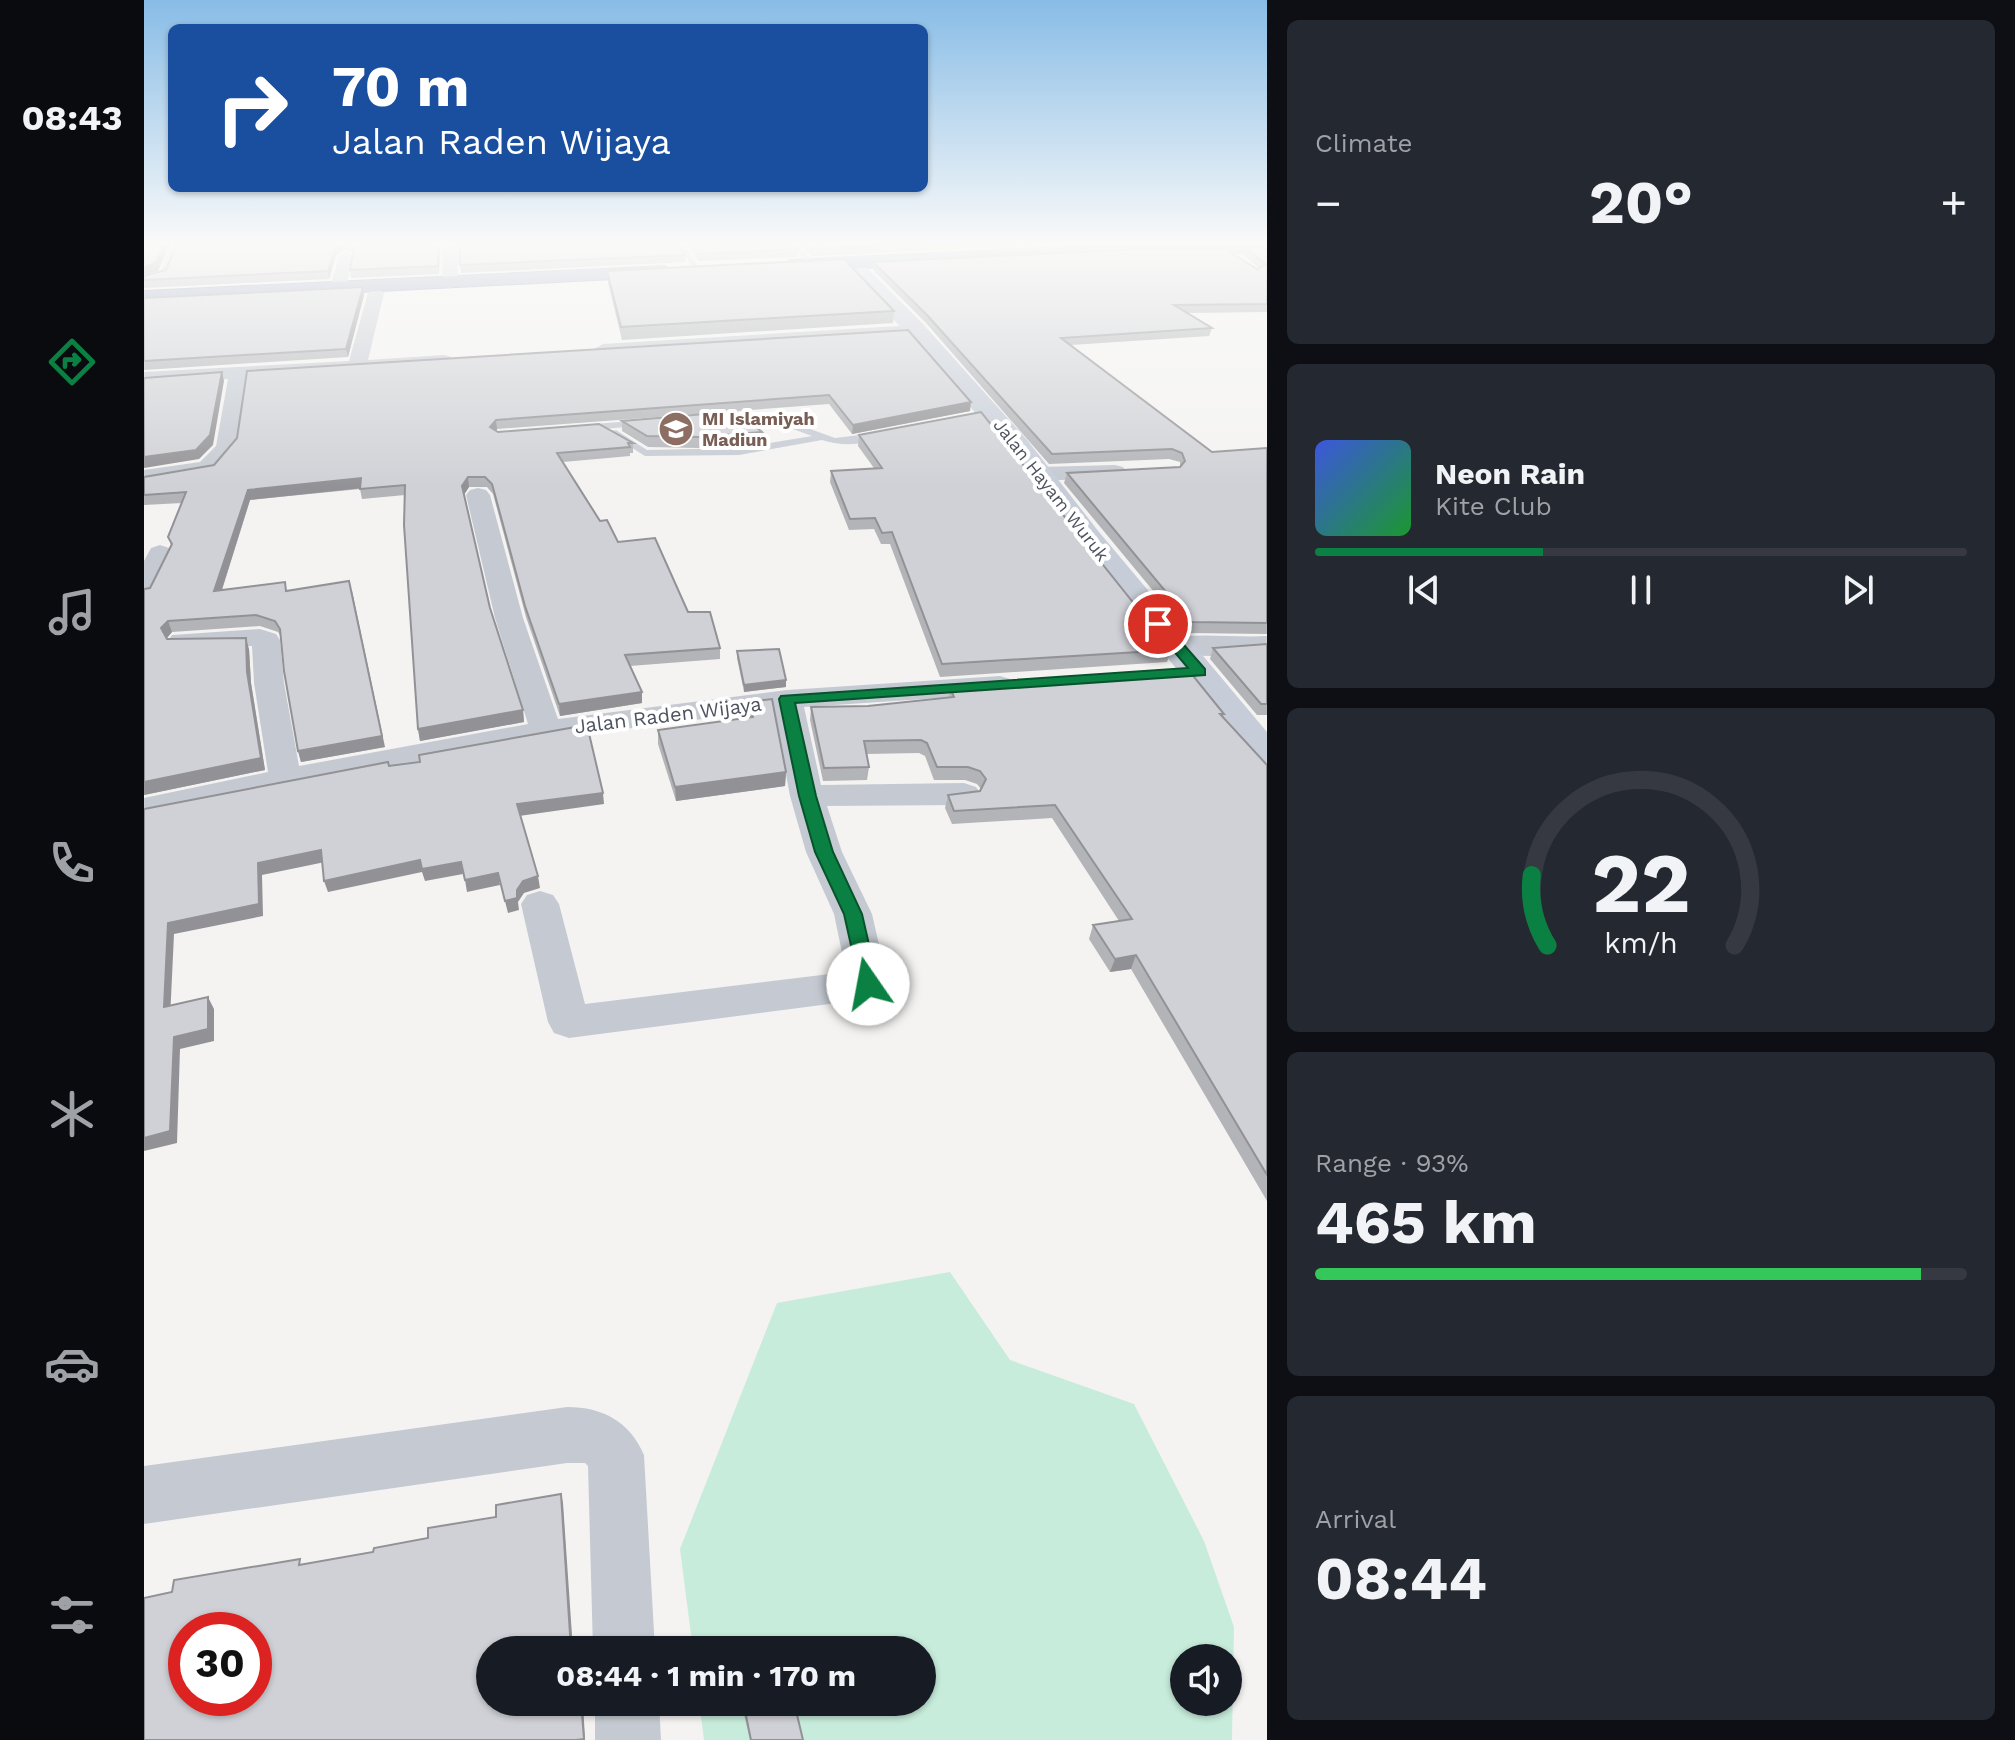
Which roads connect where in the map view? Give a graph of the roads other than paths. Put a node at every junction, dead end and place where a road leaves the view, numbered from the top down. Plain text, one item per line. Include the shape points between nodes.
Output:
1 (368, 325) edge
2 (911, 325) edge
3 (916, 330) junction
4 (579, 351) edge
5 (468, 359) edge
6 (358, 363) junction
7 (239, 371) junction
8 (144, 378) edge
9 (713, 417) edge
10 (650, 423) edge
11 (603, 427) junction
12 (573, 429) edge
13 (900, 431) edge
14 (819, 438) junction
15 (1138, 471) edge
16 (1040, 474) junction
17 (144, 477) edge
18 (478, 495) edge
19 (160, 553) dead end
20 (144, 590) edge
21 (182, 641) edge
22 (1267, 644) edge
23 (1172, 660) junction
24 (1199, 672) joint
25 (1025, 684) edge
26 (787, 699) junction
27 (546, 730) junction
28 (1267, 757) edge
29 (285, 779) junction
30 (964, 794) edge
31 (807, 796) junction
32 (144, 809) edge
33 (540, 904) dead end
34 (144, 1495) edge
35 (623, 1636) edge
36 (627, 1716) edge
37 (628, 1740) edge

1 - 6 street
2 - 3 main road, Jalan Hayam Wuruk
3 - 4 street
3 - 16 main road, Jalan Hayam Wuruk
5 - 6 street via 419,367
6 - 7 street
7 - 8 street
7 - 17 street via 226,447 207,468
9 - 14 lane via 780,421
10 - 11 lane
11 - 12 lane
11 - 14 lane via 645,453 733,454
13 - 14 lane via 859,440
15 - 16 street
16 - 23 main road, Jalan Hayam Wuruk
18 - 27 street via 509,618
19 - 20 street
21 - 29 street via 266,640
22 - 23 street
23 - 24 street
24 - 28 main road
25 - 26 street, Jalan Raden Wijaya
26 - 27 street, Jalan Raden Wijaya
26 - 31 street
27 - 29 street, Jalan Raden Wijaya
29 - 32 street, Jalan Raden Wijaya
30 - 31 street
31 - 33 street via 824,852 853,914 868,984 569,1022
34 - 35 street via 587,1434 603,1439 616,1455
36 - 37 street

